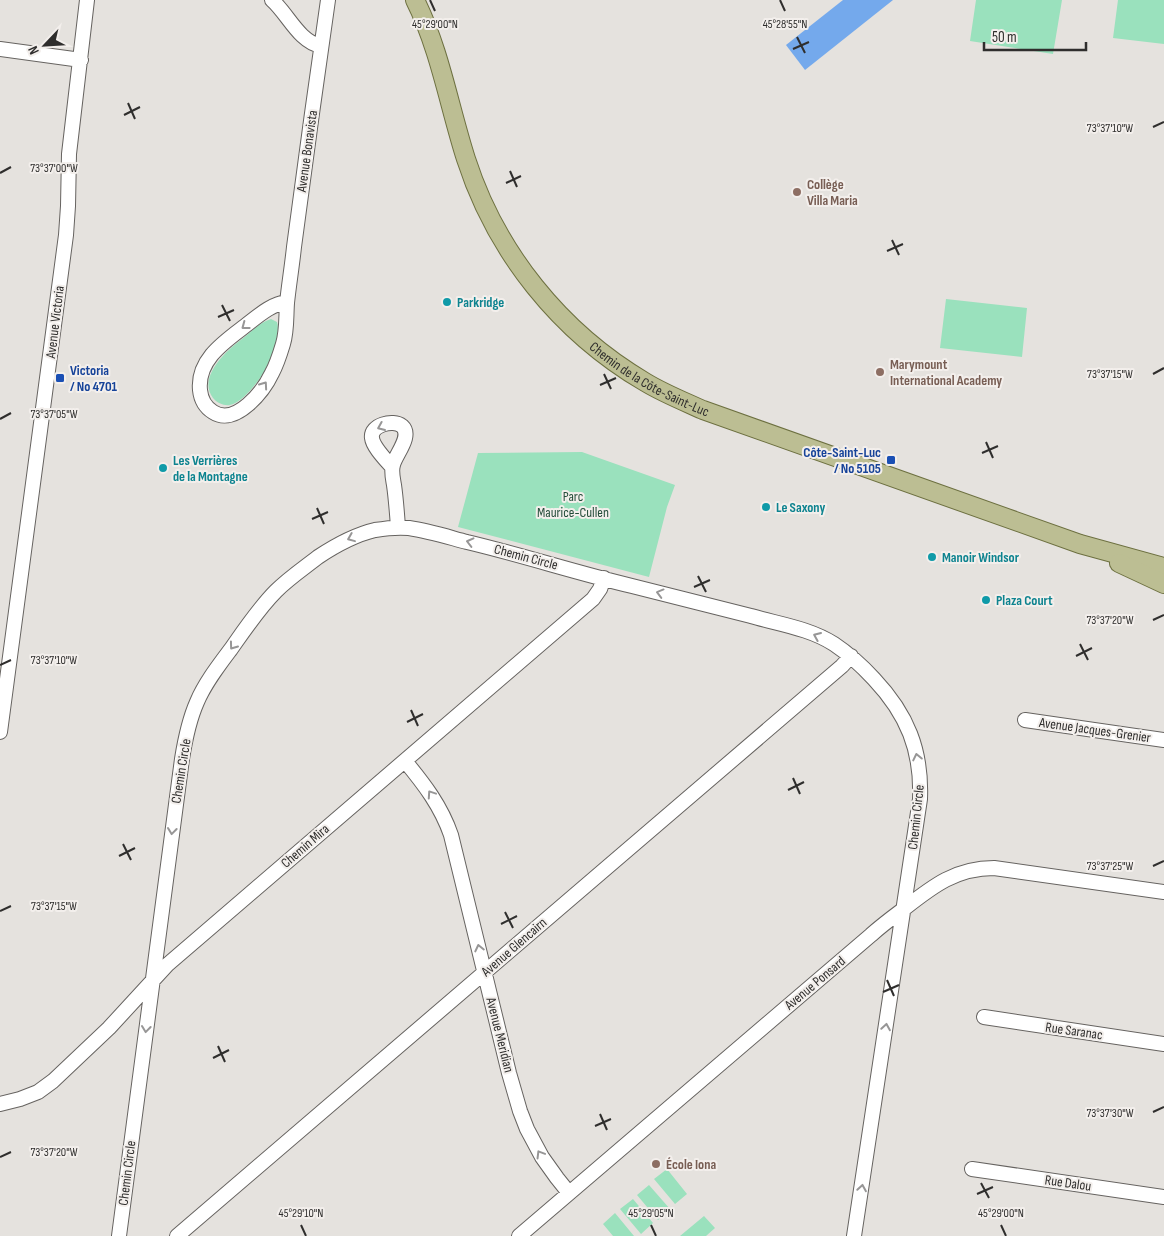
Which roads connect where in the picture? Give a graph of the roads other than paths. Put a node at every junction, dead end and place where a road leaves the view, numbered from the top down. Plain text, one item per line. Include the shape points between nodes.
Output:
1 (87, 0) edge
2 (272, 0) edge
3 (328, 0) edge
4 (415, 0) edge
5 (321, 46) junction
6 (0, 49) edge
7 (81, 60) junction
8 (288, 302) junction
9 (392, 466) dead end
10 (398, 527) junction
11 (1080, 544) junction
12 (1164, 568) edge
13 (604, 578) junction
14 (1164, 584) edge
15 (851, 656) junction
16 (1025, 720) dead end
17 (0, 732) edge
18 (1164, 740) edge
19 (405, 760) junction
20 (1164, 892) edge
21 (903, 909) junction
22 (485, 972) junction
23 (152, 981) junction
24 (984, 1017) dead end
25 (1164, 1044) edge
26 (0, 1104) edge
27 (972, 1169) dead end
28 (569, 1193) junction
29 (1164, 1197) edge
30 (119, 1236) edge
31 (177, 1236) edge
32 (520, 1236) edge
33 (854, 1236) edge

1 - 7 street, Avenue Victoria
2 - 5 street via 303,37
3 - 5 street, Avenue Bonavista
4 - 11 main road, Chemin de la Côte-Saint-Luc via 428,30 465,158 485,208 533,284 554,309 612,361 646,383 696,407
5 - 8 street, Avenue Bonavista
6 - 7 street
7 - 17 street, Avenue Victoria via 70,154 66,235
8 -> 8 street, Avenue Bonavista via 263,312 209,358 201,373 200,393 212,412 225,416 235,413 265,385 283,343
9 - 10 street
13 -> 10 street, Chemin Circle via 438,534
10 -> 23 street, Chemin Circle via 369,532 341,542 296,573 258,611 202,691 184,744
11 - 12 main road, Chemin de la Côte-Saint-Luc
11 - 14 main road, Chemin de la Côte-Saint-Luc
15 -> 13 street, Chemin Circle via 832,643 802,630
13 - 19 street, Chemin Mira via 593,599
21 -> 15 street, Chemin Circle via 920,799 917,754 908,727 894,703
15 - 22 street, Avenue Glencairn
16 - 18 street, Avenue Jacques-Grenier
22 -> 19 street, Avenue Meridian via 448,826 433,797
19 - 23 street, Chemin Mira
20 - 21 street, Avenue Ponsard via 987,868 944,880
21 - 28 street, Avenue Ponsard
33 -> 21 street, Chemin Circle
28 -> 22 street, Avenue Meridian via 542,1156 524,1121
22 - 31 street, Avenue Glencairn
23 - 26 street, Chemin Mira via 109,1028 53,1081 38,1092
23 -> 30 street, Chemin Circle
24 - 25 street, Rue Saranac
27 - 29 street, Rue Dalou
28 - 32 street, Avenue Ponsard

